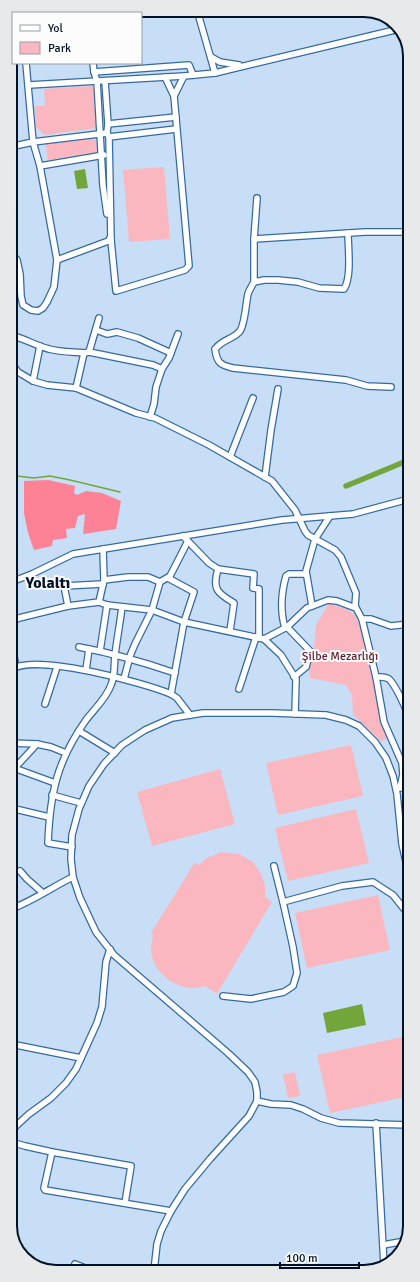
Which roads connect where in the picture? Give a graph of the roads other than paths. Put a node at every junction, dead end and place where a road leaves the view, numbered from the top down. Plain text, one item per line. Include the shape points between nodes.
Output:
1 (199, 17) edge
2 (393, 30) edge
3 (211, 57) junction
4 (26, 64) edge
5 (93, 64) edge
6 (245, 65) junction
7 (119, 70) junction
8 (94, 72) junction
9 (215, 73) junction
10 (193, 75) junction
11 (184, 76) junction
12 (165, 77) junction
13 (105, 80) junction
14 (121, 80) junction
15 (97, 81) junction
16 (29, 85) junction
17 (174, 96) junction
18 (176, 117) junction
19 (108, 124) junction
20 (176, 129) junction
21 (99, 134) junction
22 (108, 135) junction
23 (33, 142) junction
24 (17, 145) edge
25 (109, 155) junction
26 (102, 156) junction
27 (40, 166) junction
28 (257, 198) dead end
29 (403, 232) edge
30 (348, 233) junction
31 (254, 239) junction
32 (111, 240) junction
33 (17, 260) edge
34 (57, 260) junction
35 (254, 282) junction
36 (99, 318) dead end
37 (96, 330) junction
38 (178, 334) dead end
39 (17, 337) edge
40 (40, 346) junction
41 (87, 353) junction
42 (171, 353) junction
43 (162, 369) junction
44 (17, 371) edge
45 (33, 381) junction
46 (391, 387) dead end
47 (76, 388) junction
48 (278, 389) dead end
49 (253, 398) dead end
50 (150, 416) junction
51 (230, 457) junction
52 (265, 477) junction
53 (403, 502) edge
54 (330, 516) junction
55 (298, 519) junction
56 (185, 538) junction
57 (315, 539) junction
58 (104, 549) junction
59 (218, 569) junction
60 (306, 574) junction
61 (168, 578) junction
62 (17, 580) edge
63 (103, 582) junction
64 (160, 582) junction
65 (99, 602) junction
66 (107, 605) junction
67 (68, 606) junction
68 (312, 606) junction
69 (355, 606) junction
70 (122, 607) junction
71 (152, 610) junction
72 (17, 619) edge
73 (362, 619) junction
74 (184, 622) junction
75 (403, 625) edge
76 (286, 628) junction
77 (230, 631) junction
78 (260, 638) junction
79 (79, 647) dead end
80 (88, 649) junction
81 (100, 651) junction
82 (115, 654) junction
83 (130, 658) junction
84 (17, 667) edge
85 (56, 667) junction
86 (86, 670) junction
87 (175, 673) junction
88 (113, 676) junction
89 (294, 677) junction
90 (376, 677) junction
91 (124, 679) junction
92 (239, 688) dead end
93 (170, 694) junction
94 (45, 704) dead end
95 (403, 704) edge
96 (296, 714) junction
97 (190, 715) junction
98 (79, 731) junction
99 (17, 743) edge
100 (37, 744) junction
101 (66, 753) junction
102 (115, 753) junction
103 (17, 765) edge
104 (17, 772) edge
105 (55, 783) junction
106 (398, 788) junction
107 (403, 788) edge
108 (52, 795) junction
109 (81, 803) junction
110 (17, 809) edge
111 (49, 817) junction
112 (72, 847) junction
113 (403, 848) edge
114 (274, 866) dead end
115 (20, 871) dead end
116 (73, 877) junction
117 (43, 893) junction
118 (283, 902) junction
119 (17, 907) edge
120 (403, 908) edge
121 (110, 949) junction
122 (223, 996) dead end
123 (17, 1045) edge
124 (81, 1058) junction
125 (257, 1101) junction
126 (17, 1124) edge
127 (376, 1124) junction
128 (403, 1125) edge
129 (17, 1144) edge
130 (52, 1152) junction
131 (125, 1203) junction
132 (171, 1211) junction
133 (400, 1242) edge
134 (382, 1245) junction
135 (383, 1260) edge
136 (155, 1265) edge

1 - 3 street
2 - 6 street
3 - 6 street via 220,62
3 - 9 street
4 - 16 street
5 - 8 street
6 - 9 street
7 - 8 street
7 - 10 street via 189,65
7 - 14 street
8 - 15 street
9 - 10 street
10 - 11 street
11 - 12 street
11 - 17 street
12 - 14 street
12 - 17 street
13 - 14 street
13 - 15 street
13 - 19 street
15 - 16 street
15 - 21 street
16 - 23 street
17 - 18 street
18 - 19 street
18 - 20 street
19 - 22 street
20 - 22 street
20 - 32 street via 188,266 184,270 116,291
21 - 22 street
21 - 23 street
21 - 26 street
22 - 25 street
23 - 24 street
23 - 27 street
25 - 26 street
25 - 32 street
26 - 27 street
26 - 32 street via 103,186
27 - 34 street
28 - 31 street
29 - 30 street
30 - 31 street
30 - 35 street via 349,270 344,289 318,288 278,280
31 - 35 street
32 - 34 street
33 - 34 street via 23,305 38,311 43,308 54,287
35 - 46 street via 248,292 241,329 215,349 219,363 233,368
36 - 37 street
37 - 41 street
37 - 42 street via 138,338
38 - 42 street
39 - 40 street
40 - 41 street
40 - 45 street
41 - 43 street via 153,365
41 - 47 street
42 - 43 street
43 - 50 street
44 - 45 street
45 - 47 street
47 - 50 street via 136,413
48 - 52 street
49 - 51 street
50 - 51 street
51 - 52 street
52 - 55 street via 272,481 295,510
53 - 54 street via 353,514
54 - 55 street
54 - 57 street
55 - 56 street
55 - 57 street via 304,531
56 - 58 street
56 - 59 street
56 - 61 street
57 - 60 street
57 - 69 street via 335,550 340,557 356,593
58 - 62 street via 73,554
58 - 63 street
59 - 77 street via 215,584 217,590 221,596 234,603
59 - 78 street via 254,574 253,588 259,589
60 - 68 street
60 - 76 street via 286,576 282,592 282,619
61 - 64 street
61 - 74 street via 194,592
63 - 64 street via 128,577 148,577
63 - 65 street
63 - 67 street via 64,586
64 - 71 street
65 - 66 street
65 - 67 street
66 - 70 street
66 - 81 street
67 - 72 street
68 - 69 street via 328,600
68 - 76 street
69 - 73 street
70 - 71 street
70 - 82 street
71 - 74 street
71 - 83 street
73 - 75 street via 371,619 391,626
73 - 90 street
74 - 77 street
74 - 87 street
76 - 78 street
76 - 89 street via 310,651 306,667
77 - 78 street
78 - 89 street via 281,655
78 - 92 street
79 - 80 street
80 - 81 street
80 - 86 street
81 - 82 street
82 - 83 street
82 - 88 street
83 - 87 street
83 - 91 street
84 - 85 street
85 - 86 street
85 - 94 street
86 - 88 street
87 - 93 street
88 - 91 street
88 - 98 street via 104,699
89 - 96 street
90 - 95 street via 388,679
90 - 106 street via 384,722 402,762 403,774
91 - 93 street
93 - 97 street via 177,698
96 - 97 street
96 - 106 street via 326,715 359,726 386,758
97 - 102 street via 172,718 145,730 122,745
98 - 101 street
98 - 102 street
99 - 100 street
100 - 101 street
100 - 103 street
101 - 105 street
102 - 109 street via 89,786
104 - 105 street
105 - 108 street
106 - 107 street
106 - 113 street
108 - 109 street
108 - 111 street
109 - 112 street via 72,835
110 - 111 street
111 - 112 street via 48,843
112 - 116 street
114 - 118 street
115 - 117 street
116 - 117 street
116 - 121 street via 96,932
117 - 119 street
118 - 120 street via 342,886 373,882 393,895
118 - 122 street via 297,973 293,986 284,992 251,999
121 - 124 street via 106,962 102,1007
121 - 125 street via 248,1072 255,1082
123 - 124 street
124 - 126 street via 66,1083
125 - 127 street via 303,1109 338,1122
125 - 132 street via 249,1116 185,1189
127 - 128 street
127 - 134 street
129 - 130 street
130 - 131 street via 131,1166
130 - 131 street via 45,1190
131 - 132 street
132 - 136 street via 157,1244
133 - 134 street
134 - 135 street

